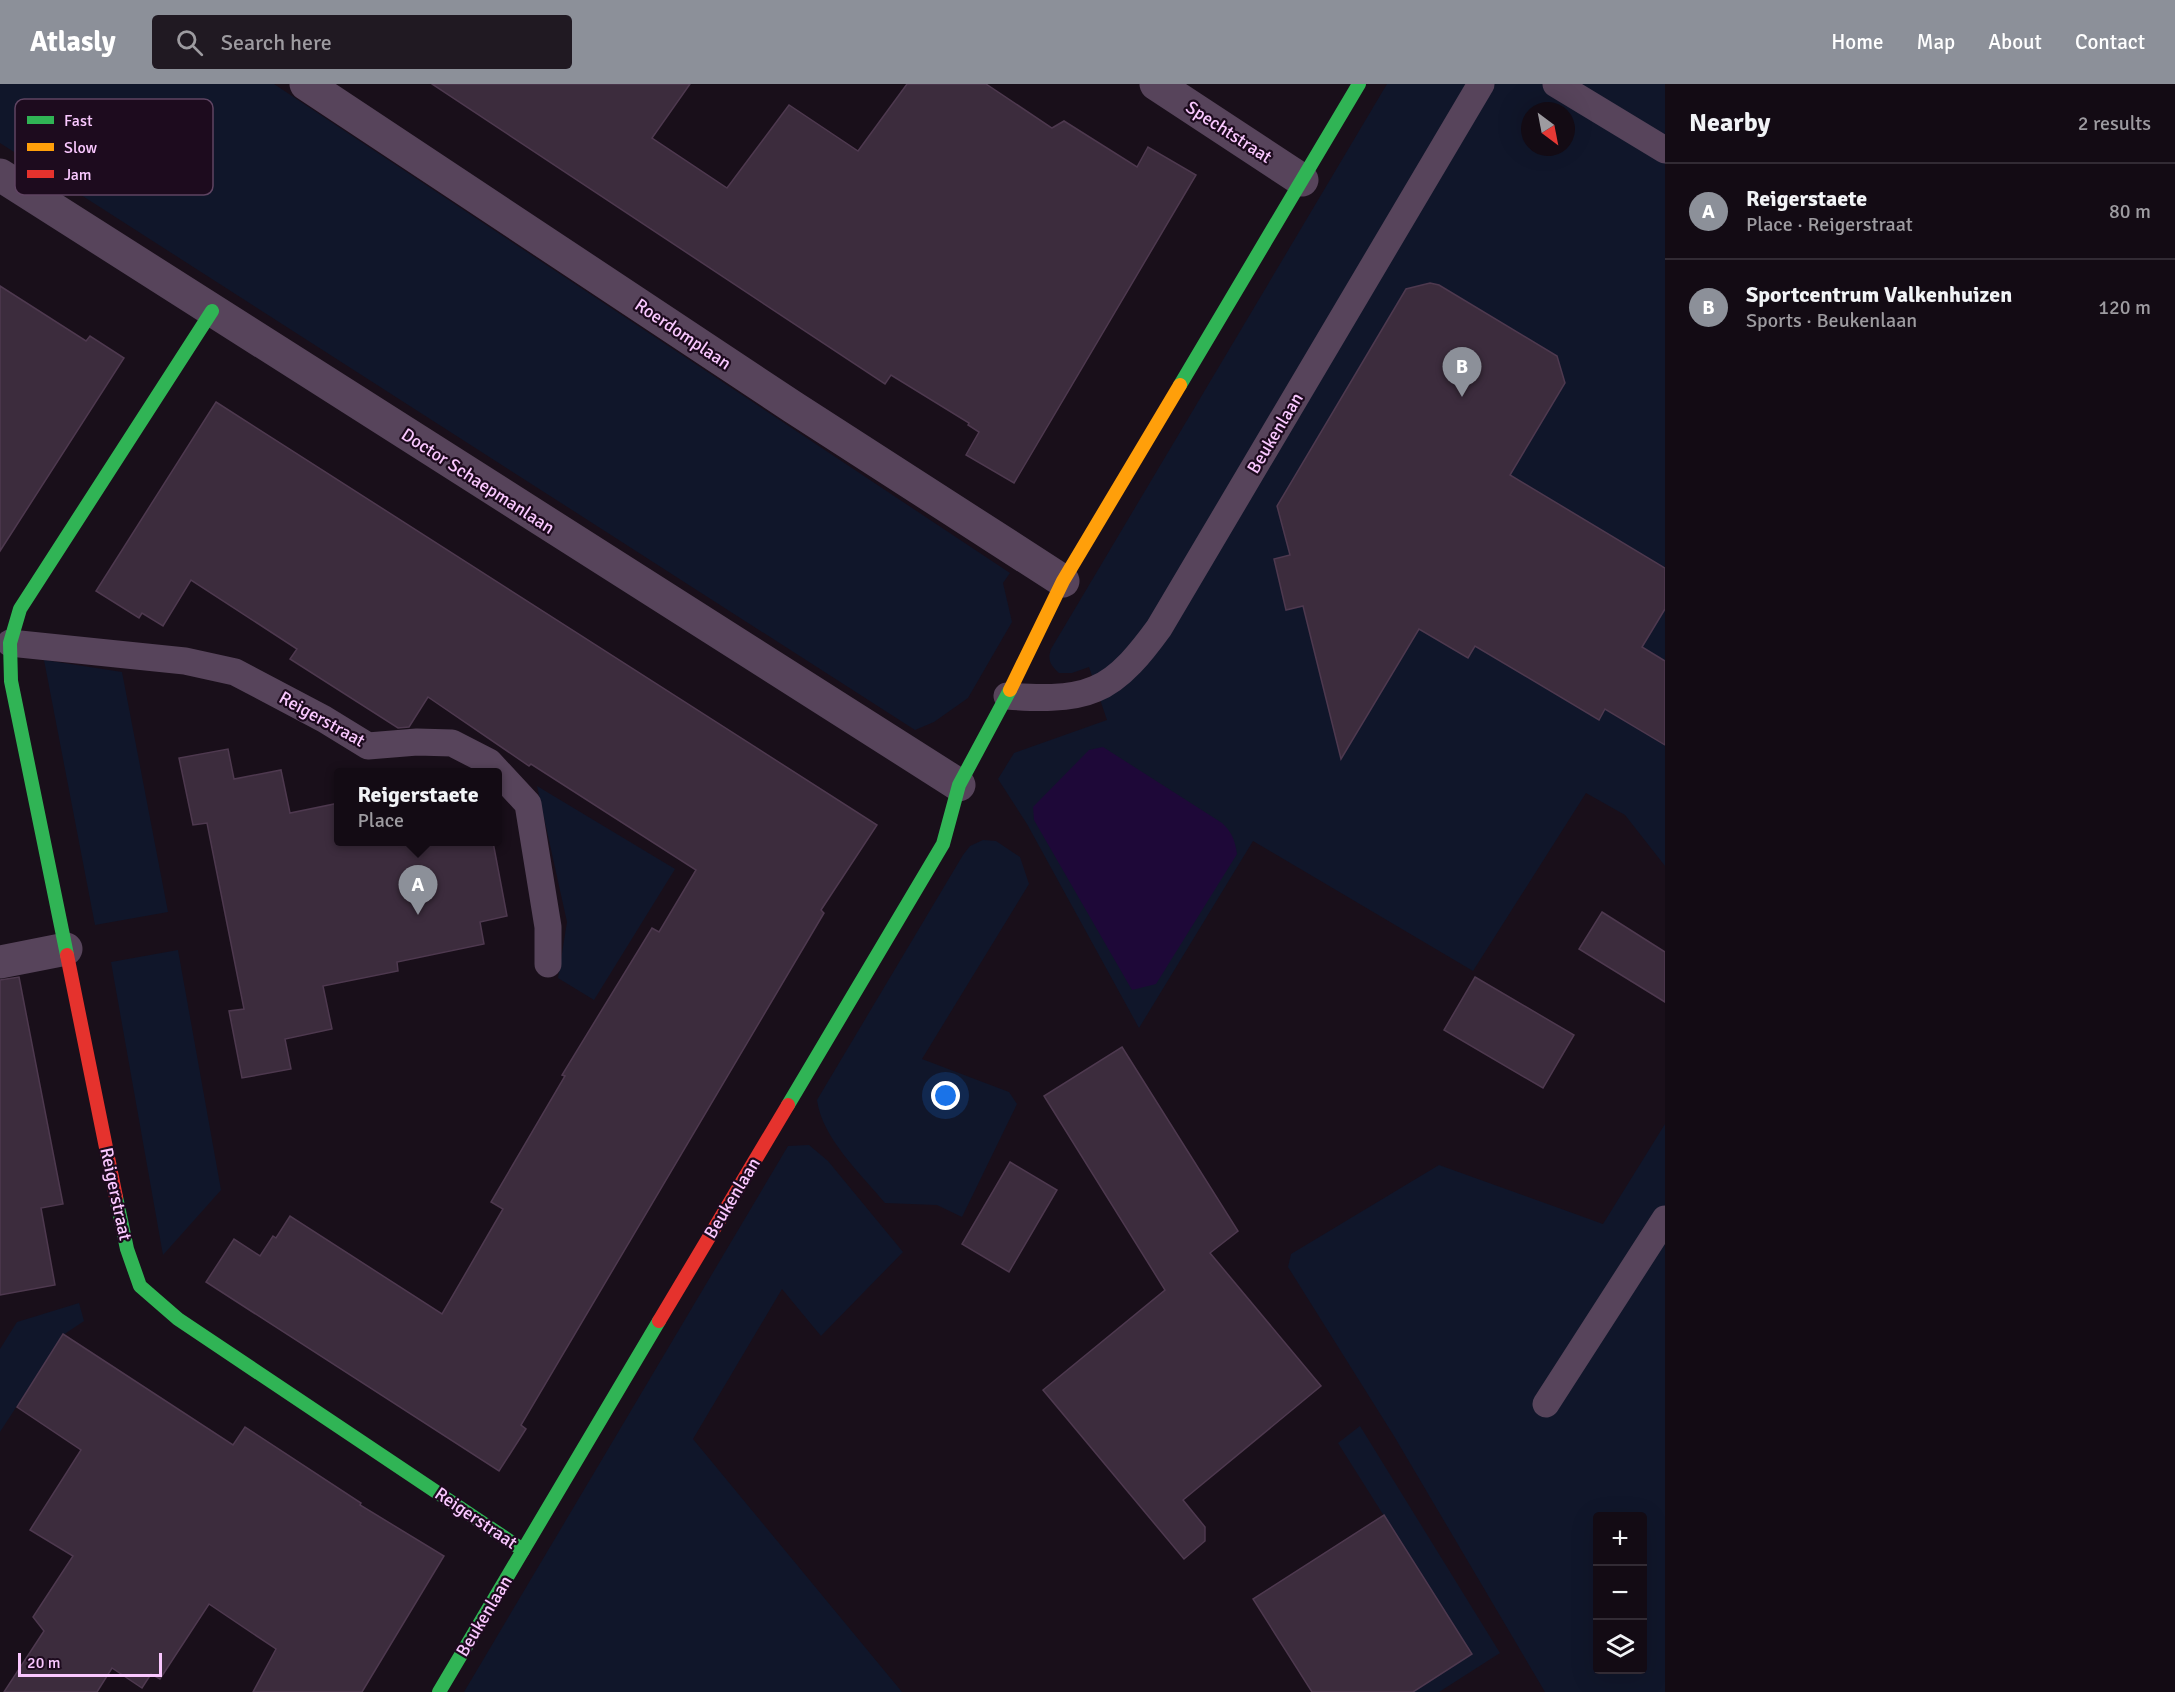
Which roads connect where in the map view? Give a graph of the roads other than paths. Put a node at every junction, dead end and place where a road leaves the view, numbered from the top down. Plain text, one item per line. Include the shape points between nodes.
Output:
1 (306, 84) edge
2 (1156, 84) edge
3 (1359, 84) edge
4 (1481, 84) edge
5 (1556, 84) edge
6 (1665, 150) edge
7 (0, 175) edge
8 (1302, 180) junction
9 (15, 185) edge
10 (31, 195) edge
11 (212, 311) junction
12 (1063, 581) junction
13 (10, 644) junction
14 (1007, 696) junction
15 (495, 768) edge
16 (502, 776) edge
17 (959, 785) junction
18 (66, 949) junction
19 (0, 962) edge
20 (548, 964) dead end
21 (1665, 1219) edge
22 (1546, 1404) dead end
23 (523, 1550) junction
24 (439, 1692) edge

1 - 12 street, Roerdomplaan
2 - 8 street, Spechtstraat
3 - 8 street, Beukenlaan
4 - 14 lane, Beukenlaan via 1165,618 1135,661 1095,690 1044,699
5 - 6 lane
7 - 9 street, Doctor Schaepmanlaan
8 - 12 street, Beukenlaan
10 - 11 street, Doctor Schaepmanlaan
11 - 13 street, Reigerstraat via 20,609
11 - 17 street, Doctor Schaepmanlaan
12 - 14 street, Beukenlaan
13 - 15 lane, Reigerstraat via 185,661 235,672 368,746 452,743
13 - 18 street, Reigerstraat via 11,681
14 - 17 street, Beukenlaan
16 - 20 lane, Reigerstraat via 528,804 549,927
17 - 23 street, Beukenlaan via 943,844
18 - 19 street
18 - 23 street, Reigerstraat via 127,1249 140,1286 178,1319
21 - 22 lane
23 - 24 street, Beukenlaan

